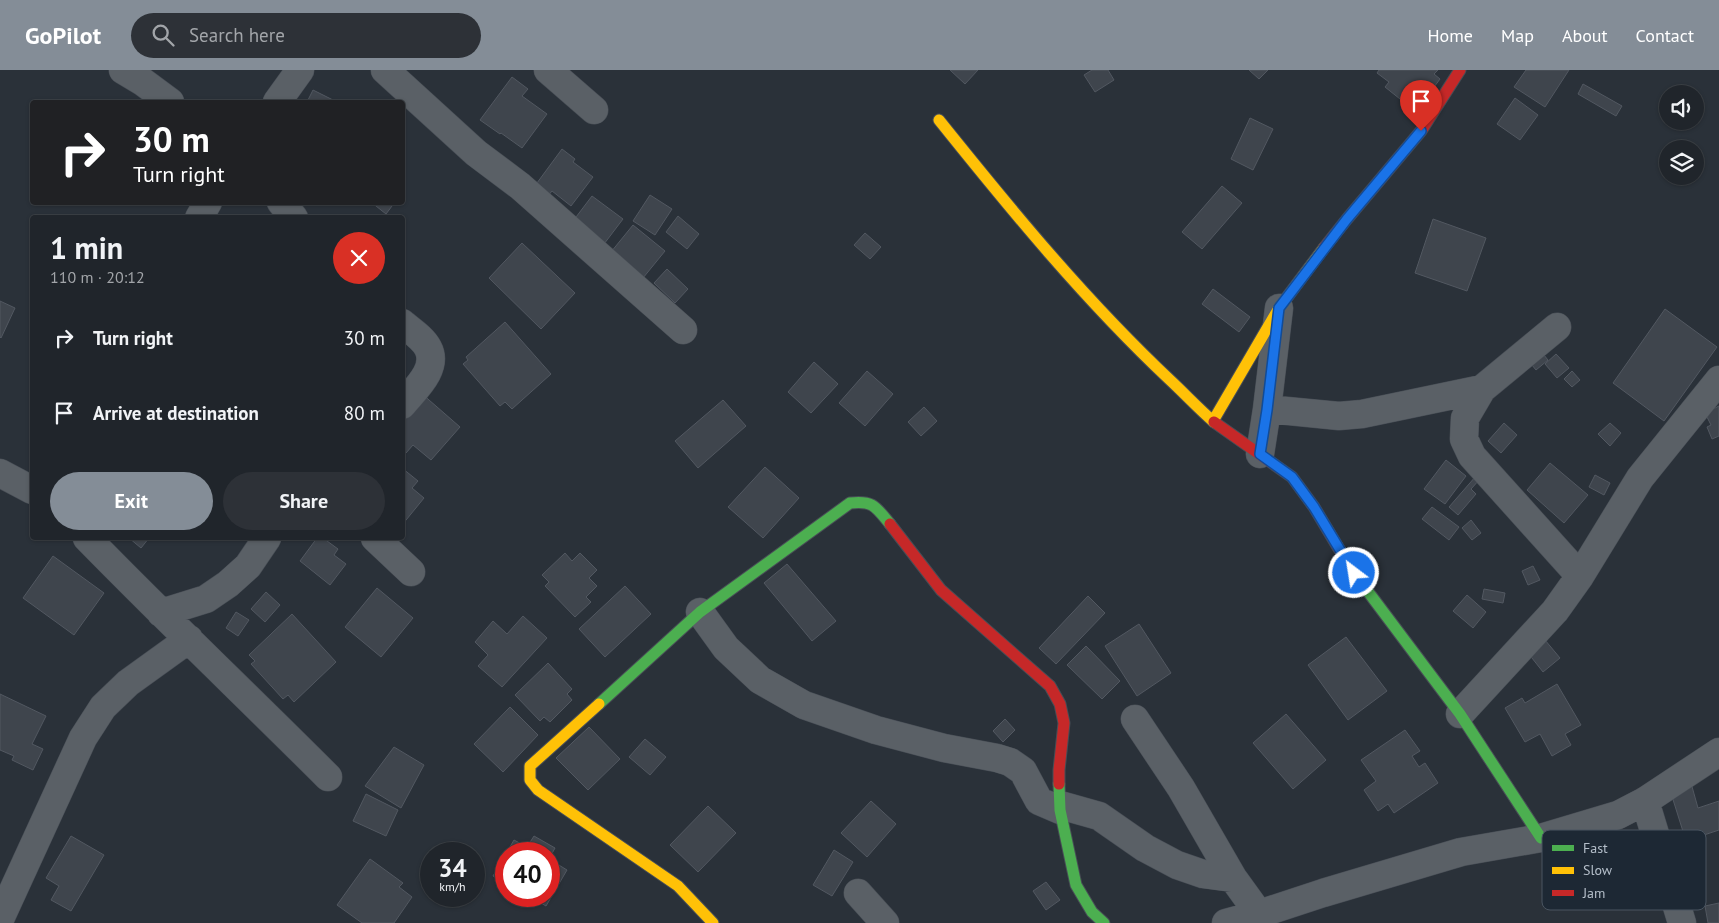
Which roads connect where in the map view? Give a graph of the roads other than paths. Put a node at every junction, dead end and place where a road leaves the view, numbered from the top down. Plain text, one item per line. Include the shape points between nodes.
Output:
1 (123, 70) edge
2 (300, 70) edge
3 (385, 70) edge
4 (548, 70) edge
5 (1460, 70) edge
6 (167, 100) edge
7 (278, 100) edge
8 (594, 110) dead end
9 (939, 120) dead end
10 (283, 205) edge
11 (292, 215) edge
12 (1279, 308) junction
13 (405, 326) edge
14 (1557, 327) dead end
15 (682, 330) dead end
16 (1719, 380) edge
17 (1482, 390) junction
18 (405, 402) edge
19 (1267, 410) junction
20 (1213, 421) junction
21 (1260, 454) junction
22 (0, 473) edge
23 (30, 489) edge
24 (89, 540) edge
25 (265, 540) edge
26 (377, 540) edge
27 (411, 572) dead end
28 (1580, 576) junction
29 (700, 612) junction
30 (161, 613) junction
31 (189, 639) junction
32 (1460, 714) junction
33 (1135, 719) dead end
34 (1719, 752) edge
35 (328, 777) dead end
36 (1644, 801) junction
37 (1060, 808) junction
38 (1568, 830) edge
39 (1653, 830) edge
40 (1541, 838) joint
41 (1233, 878) junction
42 (858, 893) dead end
43 (1678, 910) edge
44 (0, 919) edge
45 (1258, 919) edge
46 (713, 923) edge
47 (884, 923) edge
48 (1104, 923) edge
49 (1226, 923) edge
50 (1682, 923) edge

1 - 6 street
2 - 7 street
3 - 15 street via 476,153 520,186
4 - 8 street
5 - 12 street via 1421,131 1347,219
9 - 20 street via 1081,291
10 - 11 street
12 - 19 street
12 - 20 street
13 - 18 street via 428,346 432,360 429,370
14 - 17 street
16 - 28 street via 1640,478
17 - 19 street via 1362,414 1339,416
17 - 28 street via 1465,418 1464,439 1472,456
19 - 21 street
20 - 21 street
21 - 32 street via 1292,477 1354,573
22 - 23 street
24 - 30 street
25 - 30 street via 248,566 206,600
26 - 27 street
28 - 32 street via 1555,611
29 - 37 street via 726,648 760,680 804,705 876,730 1010,762 1023,771 1039,801
29 - 37 street via 850,503 864,501 877,508 942,590 1050,686 1060,704 1064,723 1058,770
29 - 46 street via 530,766 530,780 538,790 678,886
30 - 31 street
31 - 35 street
31 - 44 street via 128,683 103,707 83,738
32 - 40 street
33 - 41 street via 1181,788
34 - 36 street
36 - 38 street via 1618,815
36 - 39 street
37 - 41 street via 1099,816 1145,848 1177,865 1203,874
37 - 48 street via 1076,885 1092,912
40 - 45 street via 1461,852 1323,893
41 - 45 street
42 - 47 street
43 - 50 street
45 - 49 street

